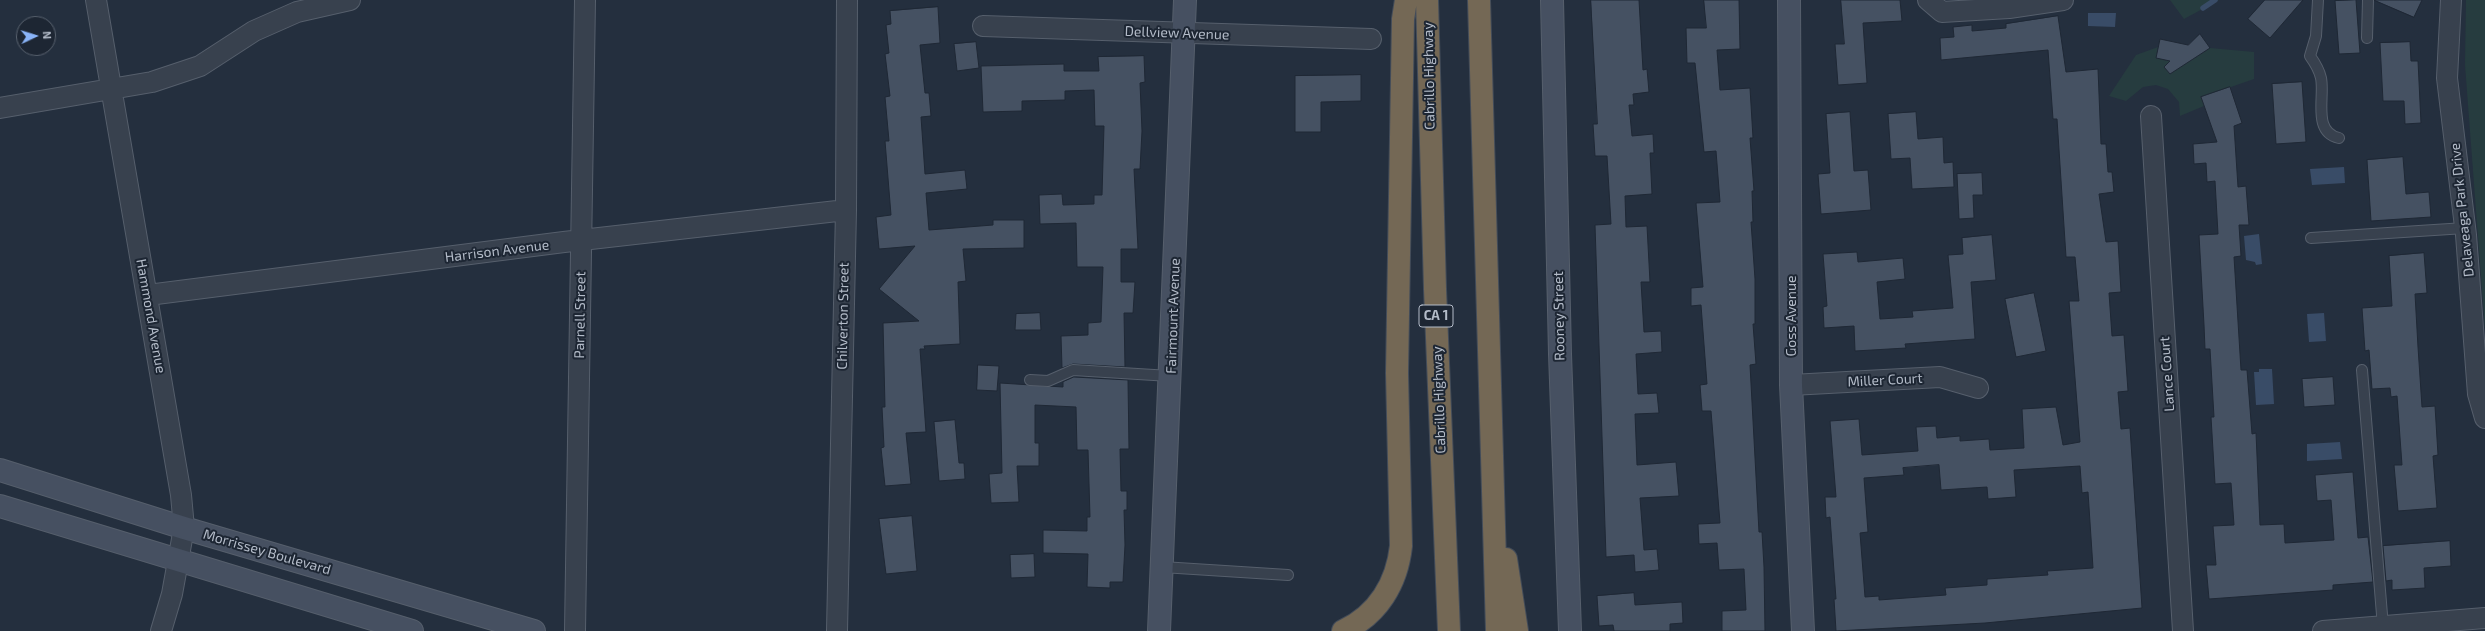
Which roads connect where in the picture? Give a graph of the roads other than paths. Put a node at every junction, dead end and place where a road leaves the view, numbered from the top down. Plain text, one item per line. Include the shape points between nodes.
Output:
1 (96, 0) edge
2 (350, 0) edge
3 (585, 0) edge
4 (847, 0) edge
5 (1185, 0) edge
6 (1406, 0) edge
7 (1427, 0) edge
8 (1479, 0) edge
9 (1552, 0) edge
10 (1789, 0) edge
11 (1928, 0) edge
12 (2063, 0) edge
13 (2318, 0) edge
14 (2368, 0) edge
15 (2451, 0) edge
16 (983, 26) dead end
17 (1184, 33) junction
18 (2367, 38) dead end
19 (1371, 40) dead end
20 (111, 89) junction
21 (0, 108) edge
22 (2151, 116) dead end
23 (2339, 138) dead end
24 (846, 210) junction
25 (2465, 228) junction
26 (2311, 238) dead end
27 (581, 240) junction
28 (148, 295) junction
29 (2362, 370) dead end
30 (1170, 376) junction
31 (1030, 380) dead end
32 (1790, 385) junction
33 (1978, 388) dead end
34 (2485, 418) edge
35 (0, 470) edge
36 (1493, 490) junction
37 (0, 506) edge
38 (184, 528) junction
39 (179, 559) junction
40 (1162, 567) junction
41 (1288, 575) dead end
42 (2485, 618) edge
43 (2377, 628) edge
44 (161, 631) edge
45 (412, 631) edge
46 (534, 631) edge
47 (575, 631) edge
48 (837, 631) edge
49 (1158, 631) edge
50 (1343, 631) edge
51 (1449, 631) edge
52 (1497, 631) edge
53 (1517, 631) edge
54 (1570, 631) edge
55 (1803, 631) edge
56 (2183, 631) edge
57 (2323, 631) edge

1 - 20 street, Hammond Avenue
2 - 20 street via 297,12 254,31 200,66 152,82
3 - 27 street, Parnell Street
4 - 24 street, Chilverton Street
5 - 17 street, Fairmount Avenue
6 - 50 highway via 1403,19 1397,373 1401,546 1396,573 1383,598 1364,619
7 - 51 highway, Cabrillo Highway / CA 1
8 - 36 highway
9 - 54 street, Rooney Street via 1560,354
10 - 32 street, Goss Avenue
11 - 12 street via 1942,12 2009,8
13 - 23 lane via 2316,36 2310,56 2319,70 2321,79 2323,126 2330,135
14 - 18 lane
15 - 25 street, Delaveaga Park Drive via 2447,78
16 - 17 street, Dellview Avenue
17 - 19 street, Dellview Avenue
17 - 30 street, Fairmount Avenue
20 - 21 street
20 - 28 street, Hammond Avenue
22 - 56 street, Lance Court
24 - 27 street, Harrison Avenue
24 - 48 street, Chilverton Street
25 - 26 lane
25 - 34 street, Delaveaga Park Drive via 2478,394
27 - 28 street, Harrison Avenue
27 - 47 street, Parnell Street
28 - 38 street, Hammond Avenue via 180,486
29 - 43 lane
30 - 31 lane via 1073,370 1048,381
30 - 40 street, Fairmount Avenue
32 - 33 street, Miller Court via 1940,377
32 - 55 street, Goss Avenue
35 - 38 street, Morrissey Boulevard
36 - 52 highway
36 - 53 highway
37 - 39 street
38 - 39 street, Hammond Avenue
38 - 46 street, Morrissey Boulevard
39 - 44 street, Hammond Avenue
39 - 45 street
40 - 41 lane
40 - 49 street, Fairmount Avenue
42 - 43 street
43 - 57 street

